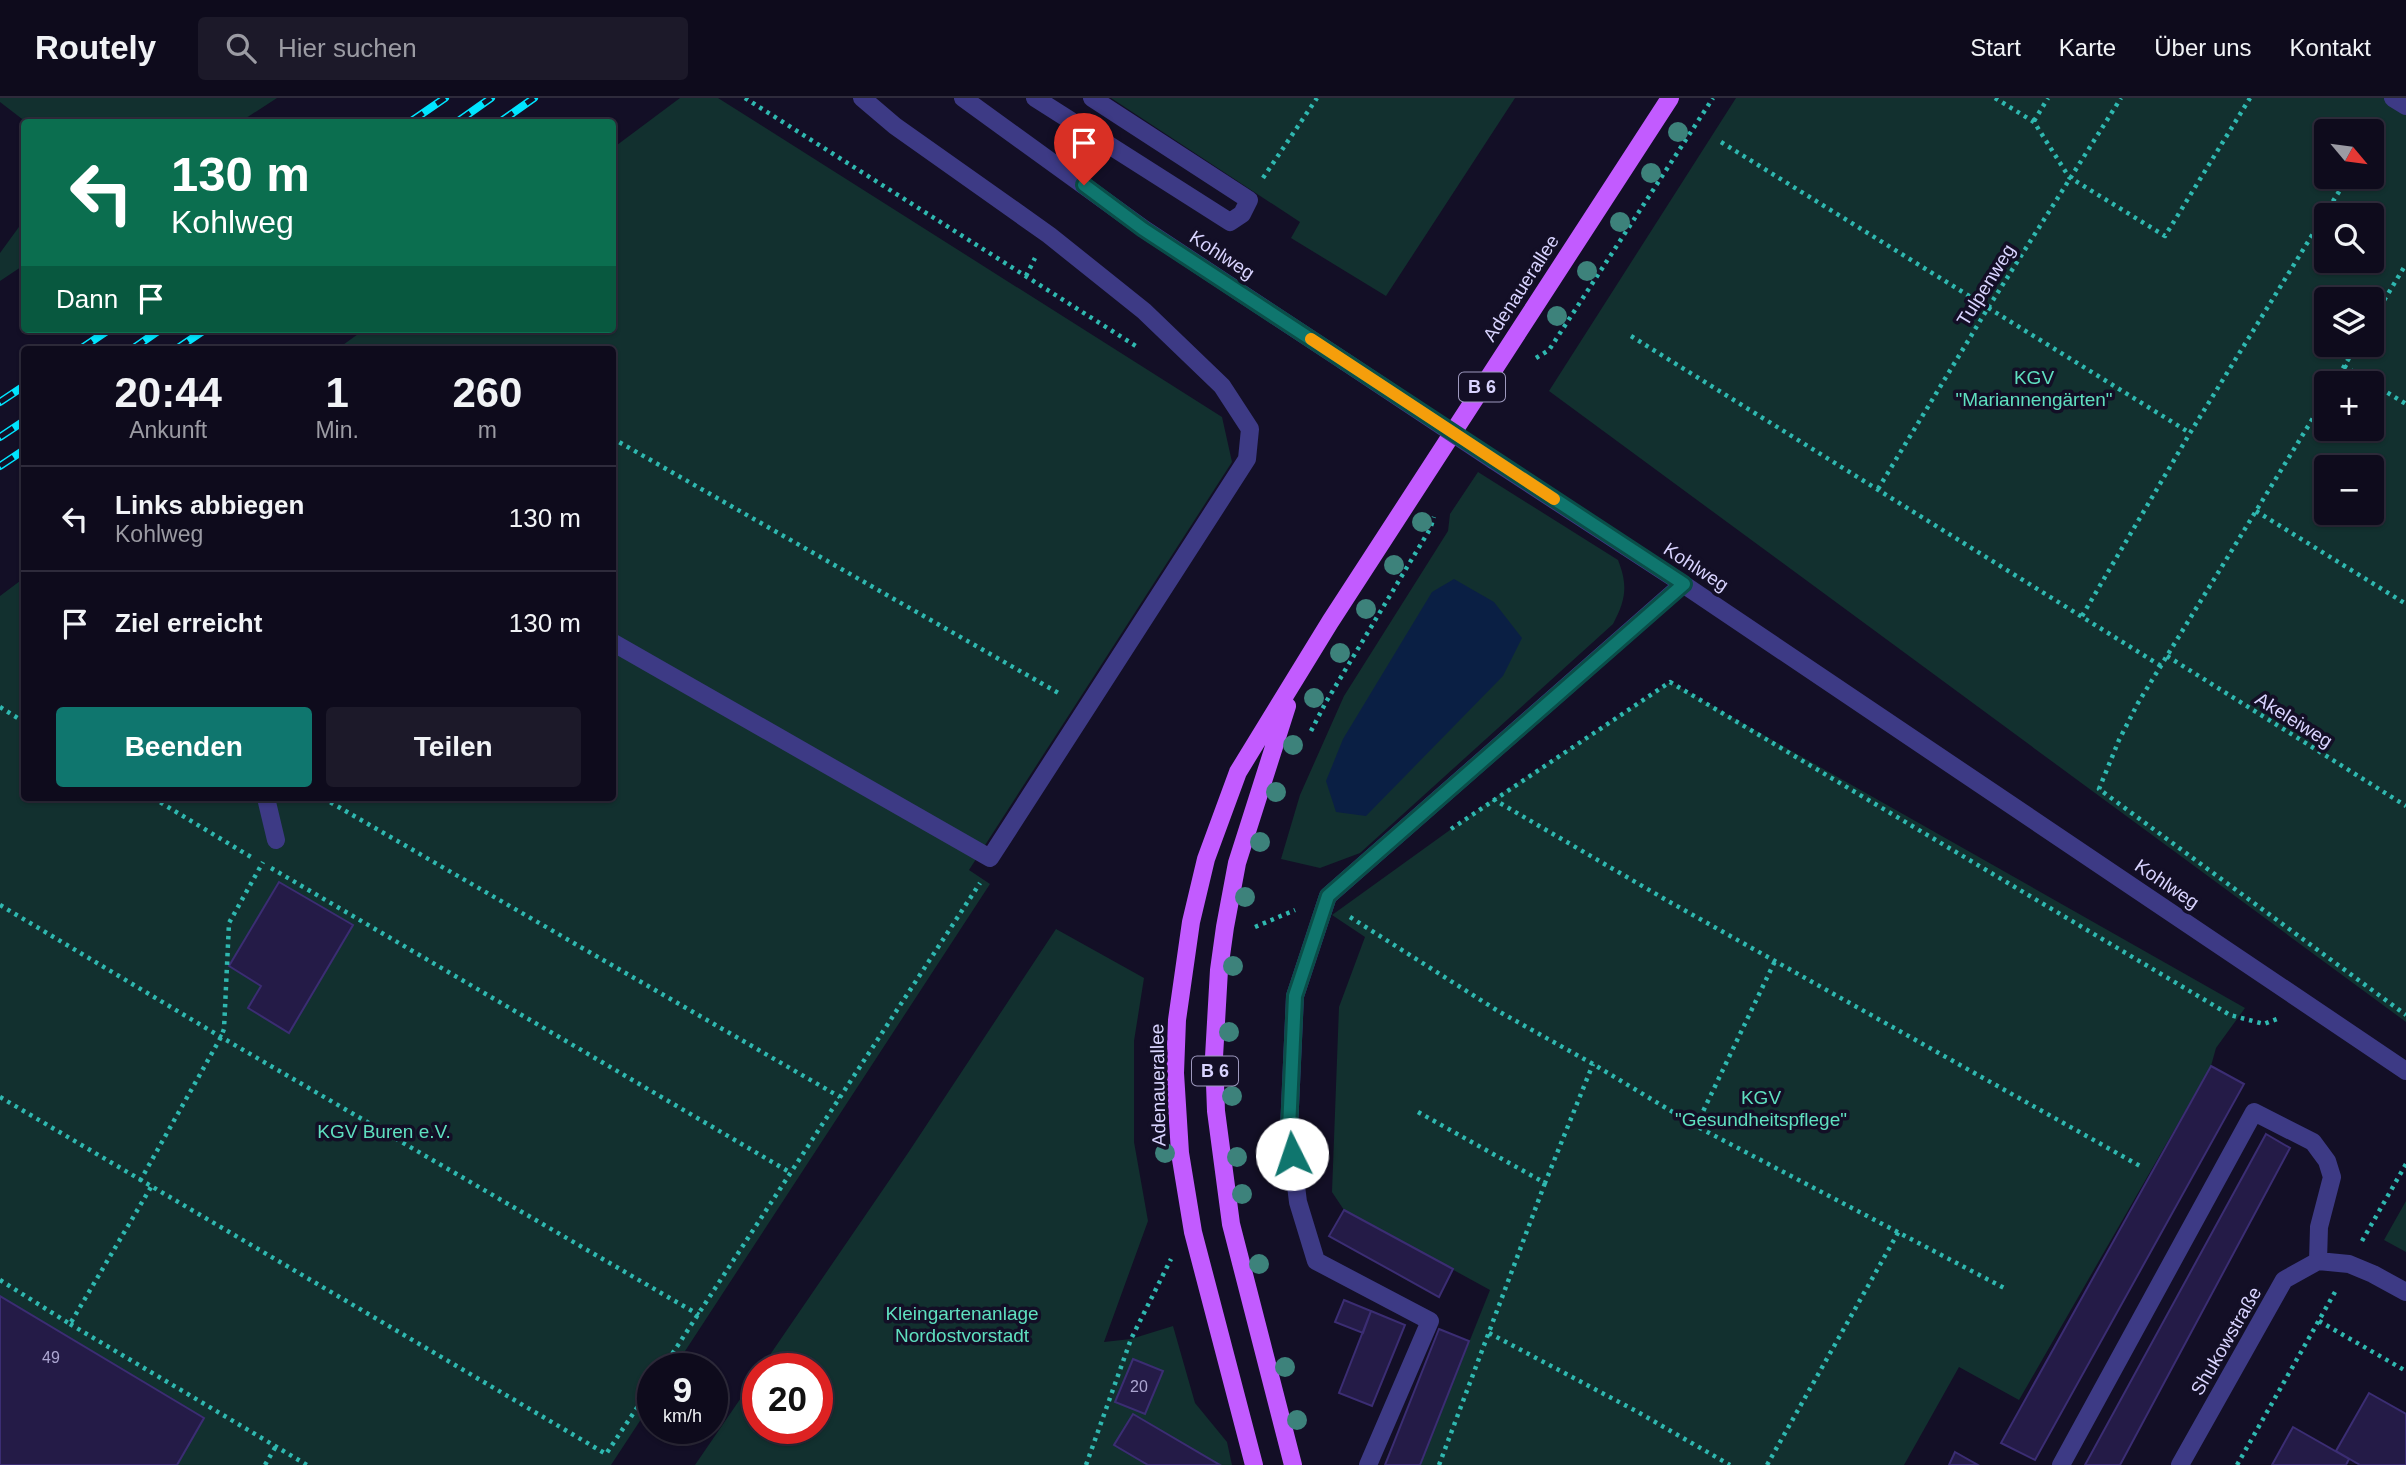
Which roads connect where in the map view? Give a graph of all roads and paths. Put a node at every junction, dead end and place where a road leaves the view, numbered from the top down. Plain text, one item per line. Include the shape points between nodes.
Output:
1 (746, 98) edge
2 (862, 98) edge
3 (963, 98) edge
4 (1035, 98) edge
5 (1092, 98) edge
6 (1317, 98) edge
7 (1670, 98) edge
8 (1713, 98) edge
9 (1996, 98) edge
10 (2048, 98) edge
11 (2121, 98) edge
12 (2250, 98) edge
13 (2393, 98) edge
14 (2406, 106) edge
15 (2034, 122) junction
16 (1721, 142) dead end
17 (2069, 177) junction
18 (2341, 189) edge
19 (1249, 200) junction
20 (2406, 264) edge
21 (2384, 300) edge
22 (1988, 308) junction
23 (1631, 336) dead end
24 (1142, 350) dead end
25 (2350, 357) edge
26 (1532, 361) dead end
27 (2344, 366) junction
28 (2341, 371) edge
29 (2406, 404) edge
30 (2314, 417) edge
31 (2190, 433) junction
32 (616, 440) edge
33 (1878, 489) junction
34 (1438, 508) dead end
35 (2256, 511) junction
36 (1684, 584) junction
37 (2406, 604) edge
38 (2082, 616) junction
39 (616, 644) edge
40 (2167, 656) junction
41 (2161, 666) junction
42 (1296, 678) junction
43 (0, 707) edge
44 (1087, 709) junction
45 (21, 720) edge
46 (1308, 738) dead end
47 (1493, 799) junction
48 (158, 801) edge
49 (267, 801) edge
50 (328, 801) edge
51 (2406, 806) edge
52 (1448, 832) dead end
53 (276, 840) joint
54 (263, 863) junction
55 (982, 879) dead end
56 (1328, 896) junction
57 (0, 905) edge
58 (1254, 915) dead end
59 (1350, 917) dead end
60 (1775, 961) junction
61 (2310, 1005) junction
62 (2406, 1015) edge
63 (221, 1037) junction
64 (1593, 1064) junction
65 (2406, 1071) edge
66 (0, 1097) edge
67 (840, 1097) junction
68 (1418, 1112) dead end
69 (1696, 1126) junction
70 (2406, 1164) edge
71 (2140, 1166) dead end
72 (791, 1173) junction
73 (140, 1181) junction
74 (1545, 1183) junction
75 (151, 1187) junction
76 (1899, 1231) junction
77 (1170, 1260) dead end
78 (2318, 1261) junction
79 (2349, 1264) junction
80 (0, 1280) edge
81 (2006, 1289) dead end
82 (2406, 1293) edge
83 (699, 1315) junction
84 (70, 1324) junction
85 (1489, 1333) junction
86 (673, 1353) edge
87 (2406, 1371) edge
88 (637, 1408) edge
89 (276, 1447) junction
90 (2240, 1464) edge
91 (265, 1465) edge
92 (307, 1465) edge
93 (1086, 1465) edge
94 (1254, 1465) edge
95 (1293, 1465) edge
96 (1368, 1465) edge
97 (1439, 1465) edge
98 (1730, 1465) edge
99 (1767, 1465) edge
100 (2061, 1465) edge
101 (2179, 1465) edge

1 - 24 path
2 - 44 street via 1144,311 1222,386 1250,429 1247,459
3 - 36 street, Kohlweg, bridge via 1143,229
4 - 19 street via 1230,222 1242,214
5 - 19 street
6 - 19 path
7 - 42 main road, Adenauerallee / B 6
8 - 26 path via 1549,350
9 - 15 path
10 - 15 path
11 - 17 path, Tulpenweg
12 - 17 path via 2165,236
13 - 14 street
15 - 17 path
16 - 22 path
17 - 22 path, Tulpenweg
18 - 31 path
20 - 21 path
22 - 31 path
22 - 33 path, Tulpenweg
23 - 33 path
25 - 27 path
27 - 28 path
27 - 29 path
30 - 35 path
31 - 38 path
32 - 44 path
33 - 38 path
34 - 46 path
35 - 37 path
35 - 40 path
36 - 56 street
36 - 61 street, Kohlweg
38 - 41 path
39 - 44 street via 990,858
40 - 41 path
40 - 51 path, Akeleiweg
41 - 62 path via 2119,740 2099,789
42 - 94 main road, Adenauerallee / B 6 via 1238,772 1206,859 1191,922 1177,1020 1180,1153 1193,1233
42 - 95 main road, Adenauerallee / B 6 via 1237,863 1224,927 1214,1057 1217,1124 1231,1224
43 - 45 path
47 - 52 path
47 - 60 path
47 - 61 path via 1670,682 2230,1015 2264,1024
48 - 54 path
49 - 53 street
50 - 67 path
53 - 54 path
54 - 63 path via 229,923
54 - 72 path
55 - 67 path
56 - 58 path via 1250,928
56 - 96 street via 1295,996 1289,1129 1298,1202 1316,1261 1430,1321
57 - 63 path
59 - 64 path via 1498,1011
60 - 69 path
60 - 71 path
61 - 65 street, Kohlweg
63 - 73 path
63 - 83 path
64 - 69 path
64 - 74 path
66 - 73 path
67 - 72 path
68 - 74 path
69 - 76 path
70 - 79 path
72 - 83 path
73 - 75 path
74 - 85 path
75 - 84 path
75 - 88 path via 606,1454
76 - 81 path
76 - 99 path
77 - 93 path via 1131,1339
78 - 79 street
78 - 100 street via 2319,1227 2332,1177 2328,1161 2313,1142 2254,1112
78 - 101 street, Shukowstraße via 2284,1280
79 - 82 street
80 - 84 path
83 - 86 path
84 - 89 path
85 - 97 path
85 - 98 path
87 - 90 path via 2319,1321
89 - 91 path
89 - 92 path

